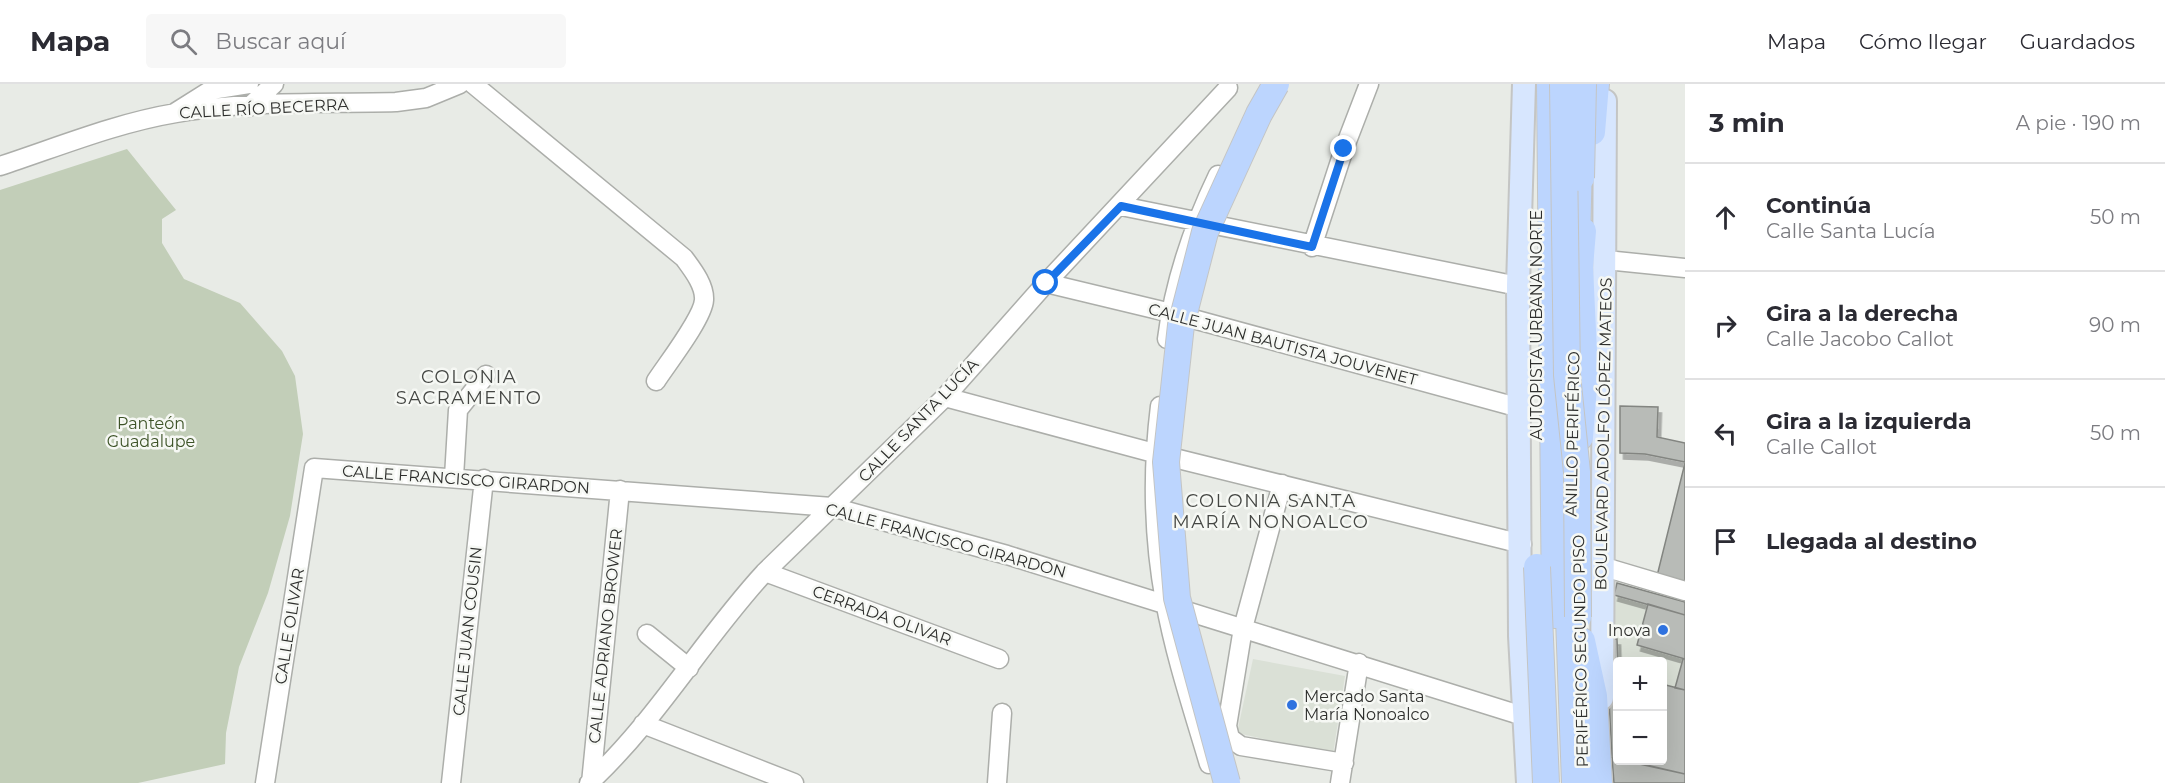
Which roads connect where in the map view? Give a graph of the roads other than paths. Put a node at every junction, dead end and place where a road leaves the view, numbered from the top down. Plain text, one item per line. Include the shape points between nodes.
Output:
1 (249, 84) edge
2 (274, 84) edge
3 (460, 84) edge
4 (473, 84) edge
5 (1262, 84) edge
6 (1276, 84) edge
7 (1370, 84) edge
8 (1524, 84) edge
9 (1534, 84) edge
10 (1550, 84) edge
11 (1563, 84) edge
12 (1574, 84) edge
13 (1582, 84) edge
14 (1596, 84) edge
15 (1605, 84) edge
16 (1228, 88) dead end
17 (249, 107) junction
18 (175, 113) junction
19 (0, 166) edge
20 (1121, 206) junction
21 (1576, 207) junction
22 (1195, 222) junction
23 (1312, 247) junction
24 (1606, 260) junction
25 (1580, 267) junction
26 (1685, 268) edge
27 (1046, 283) junction
28 (1518, 286) junction
29 (1171, 313) junction
30 (486, 375) dead end
31 (656, 381) dead end
32 (945, 397) junction
33 (1520, 408) junction
34 (1154, 453) junction
35 (314, 468) joint
36 (1577, 472) junction
37 (454, 477) junction
38 (484, 479) junction
39 (1282, 484) junction
40 (620, 490) junction
41 (832, 507) junction
42 (1522, 544) junction
43 (1601, 566) junction
44 (765, 572) junction
45 (1685, 591) edge
46 (1165, 603) junction
47 (1578, 617) junction
48 (1243, 628) junction
49 (647, 634) dead end
50 (999, 659) dead end
51 (1359, 663) junction
52 (689, 668) junction
53 (1002, 713) dead end
54 (1523, 716) junction
55 (1556, 718) junction
56 (643, 724) junction
57 (1344, 762) junction
58 (265, 783) edge
59 (451, 783) edge
60 (592, 783) edge
61 (794, 783) edge
62 (998, 783) edge
63 (1215, 783) edge
64 (1227, 783) edge
65 (1340, 783) edge
66 (1528, 783) edge
67 (1540, 783) edge
68 (1546, 783) edge
69 (1558, 783) edge
70 (1575, 783) edge
71 (1583, 783) edge
72 (1599, 783) edge
73 (1607, 783) edge

1 - 18 street via 211,90
2 - 17 street
3 - 17 street, CALLE RÍO BECERRA via 426,98 396,102
4 - 31 street via 684,258 697,276 704,300 695,323
5 - 22 street
6 - 64 highway, bridge via 1205,232 1181,325 1166,462 1177,598
7 - 23 street
8 - 28 main road
9 - 68 highway, AUTOPISTA URBANA NORTE, bridge via 1537,567
10 - 55 highway, ANILLO PERIFÉRICO
11 - 36 highway, bridge via 1567,375
12 - 21 highway
13 - 21 highway, bridge via 1581,191
13 - 70 highway, ANILLO PERIFÉRICO via 1568,582
14 - 25 highway
15 - 24 main road, BOULEVARD ADOLFO LÓPEZ MATEOS
16 - 20 street, CALLE SANTA LUCÍA
17 - 18 street, CALLE RÍO BECERRA
18 - 19 street, CALLE RÍO BECERRA
20 - 22 street
20 - 27 street, CALLE SANTA LUCÍA
21 - 25 highway
22 - 23 street
22 - 29 street
23 - 28 street
24 - 26 street
24 - 43 main road, BOULEVARD ADOLFO LÓPEZ MATEOS
25 - 36 highway, PERIFÉRICO SEGUNDO PISO, bridge via 1585,373
27 - 29 street, CALLE JUAN BAUTISTA JOUVENET
27 - 32 street, CALLE SANTA LUCÍA
28 - 33 main road
29 - 33 street, CALLE JUAN BAUTISTA JOUVENET
29 - 34 street
30 - 37 street via 458,410
32 - 34 street
32 - 41 street, CALLE SANTA LUCÍA
33 - 42 main road
34 - 39 street
34 - 46 street via 1155,526
35 - 37 street, CALLE FRANCISCO GIRARDON
35 - 58 street, CALLE OLIVAR
36 - 47 highway, PERIFÉRICO SEGUNDO PISO, bridge
37 - 38 street, CALLE FRANCISCO GIRARDON
38 - 40 street, CALLE FRANCISCO GIRARDON
38 - 59 street, CALLE JUAN COUSIN
39 - 42 street
39 - 48 street
40 - 41 street, CALLE FRANCISCO GIRARDON
40 - 60 street, CALLE ADRIANO BROWER
41 - 44 street, CALLE SANTA LUCÍA
41 - 46 street, CALLE FRANCISCO GIRARDON
42 - 54 main road
43 - 45 street
43 - 73 main road, BOULEVARD ADOLFO LÓPEZ MATEOS via 1601,675
44 - 50 street, CERRADA OLIVAR
44 - 52 street, CALLE SANTA LUCÍA
46 - 48 street, CALLE FRANCISCO GIRARDON
46 - 63 street
47 - 71 highway, PERIFÉRICO SEGUNDO PISO
47 - 72 highway via 1594,696
48 - 51 street, CALLE FRANCISCO GIRARDON
48 - 57 street via 1227,726 1230,738 1241,746
49 - 52 street
51 - 54 street, CALLE FRANCISCO GIRARDON
51 - 57 street
52 - 56 street, CALLE SANTA LUCÍA
53 - 62 street
54 - 66 main road
55 - 67 highway
55 - 69 highway, ANILLO PERIFÉRICO
56 - 60 street, CALLE SANTA LUCÍA
56 - 61 street
57 - 65 street

